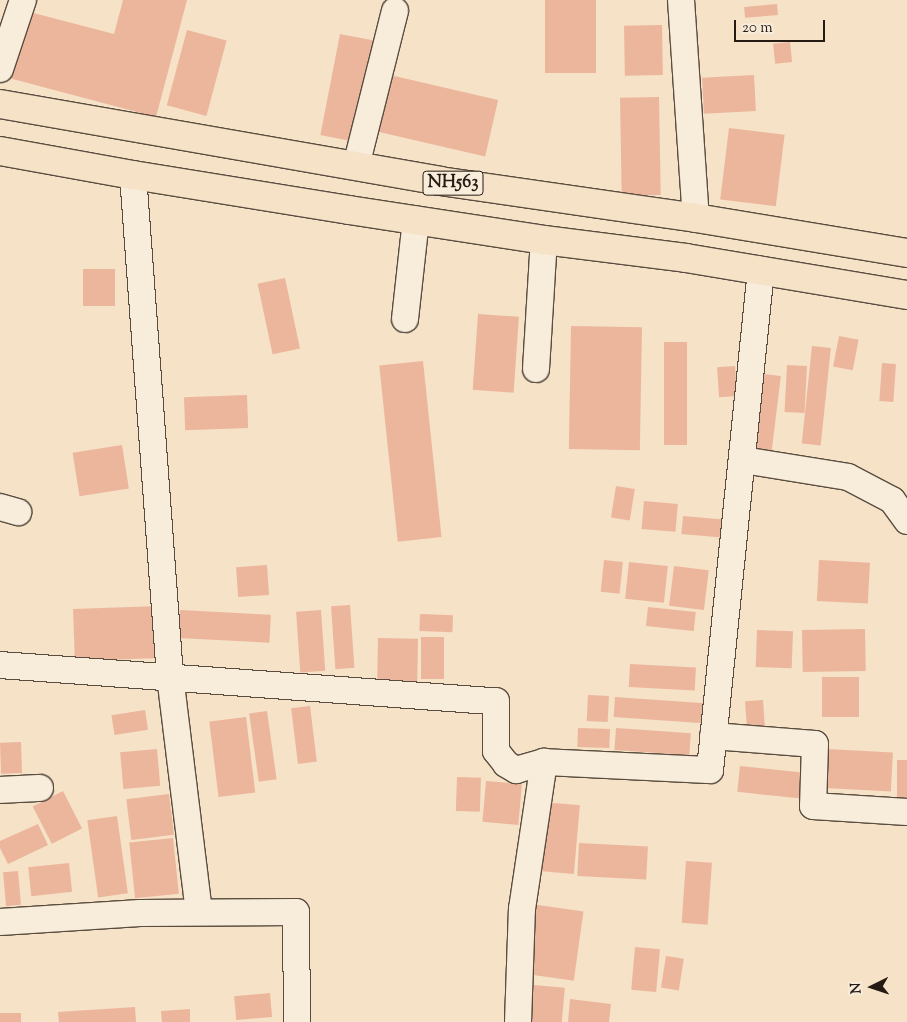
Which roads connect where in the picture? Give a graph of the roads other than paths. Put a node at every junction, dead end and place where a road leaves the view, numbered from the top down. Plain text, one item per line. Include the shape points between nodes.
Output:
1 (23, 0) edge
2 (681, 0) edge
3 (396, 11) dead end
4 (0, 69) edge
5 (0, 104) edge
6 (0, 151) edge
7 (356, 166) junction
8 (133, 175) junction
9 (696, 218) junction
10 (416, 220) junction
11 (544, 240) junction
12 (907, 253) edge
13 (761, 270) junction
14 (907, 295) edge
15 (405, 319) dead end
16 (536, 369) dead end
17 (743, 460) junction
18 (907, 521) edge
19 (0, 665) edge
20 (170, 676) junction
21 (713, 736) junction
22 (544, 762) junction
23 (40, 788) dead end
24 (0, 790) edge
25 (907, 812) edge
26 (199, 911) junction
27 (0, 922) edge
28 (297, 1022) edge
29 (518, 1022) edge

1 - 4 street
2 - 9 street
3 - 7 street
5 - 7 highway, NH563
6 - 8 highway, NH563
7 - 9 highway, NH563 via 440,182
8 - 10 highway, NH563
8 - 20 street
9 - 12 highway, NH563
10 - 11 highway, NH563
10 - 15 street
11 - 13 highway, NH563
11 - 16 street
13 - 14 highway, NH563
13 - 17 street
17 - 18 street via 848,476 892,500
17 - 21 street
19 - 20 street
20 - 22 street via 496,701 496,751 501,758 516,770
20 - 26 street
21 - 22 street via 710,770
21 - 25 street via 815,744 814,806
22 - 29 street via 522,909
23 - 24 street
26 - 27 street
26 - 28 street via 296,912

